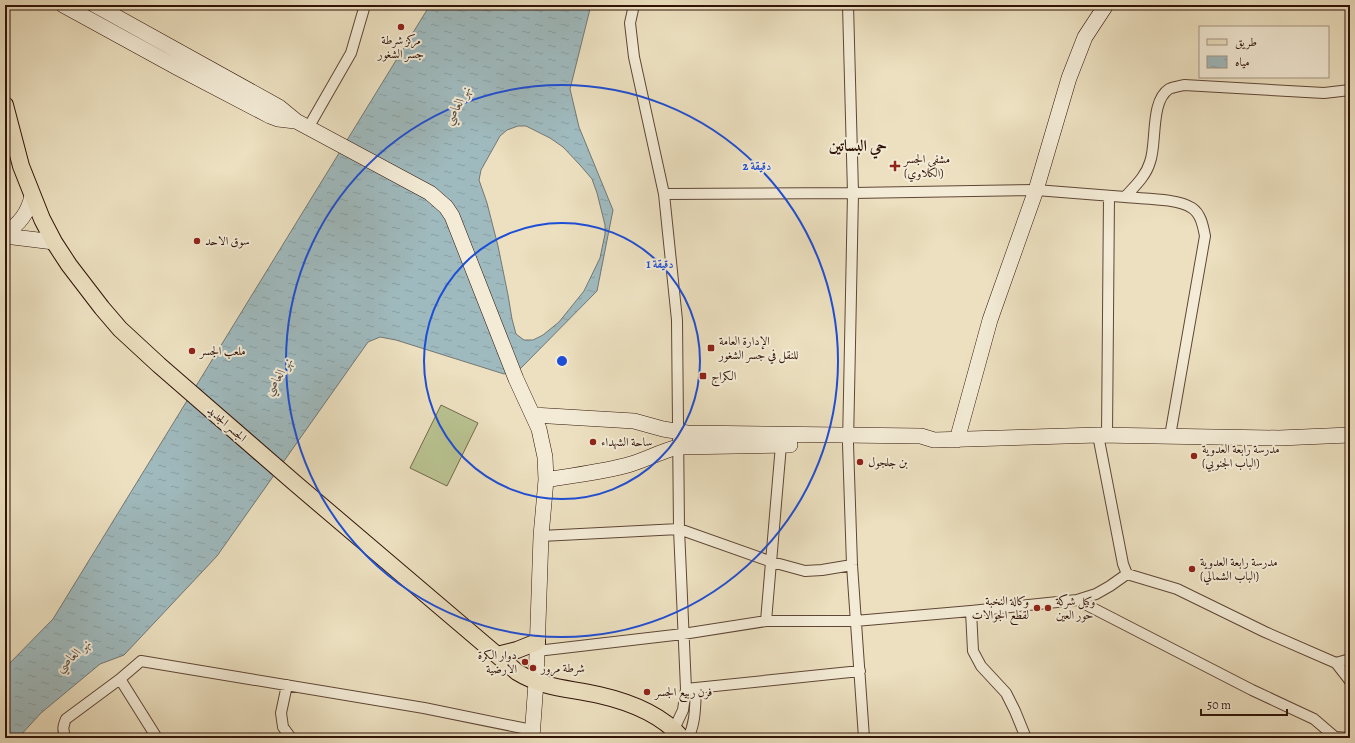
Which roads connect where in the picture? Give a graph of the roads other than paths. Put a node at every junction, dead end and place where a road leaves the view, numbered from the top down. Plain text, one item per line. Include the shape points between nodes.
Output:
1 (63, 5) edge
2 (95, 5) edge
3 (365, 5) edge
4 (634, 5) edge
5 (848, 5) edge
6 (1105, 5) edge
7 (1350, 90) edge
8 (5, 105) edge
9 (302, 125) junction
10 (1036, 190) junction
11 (853, 193) junction
12 (664, 194) junction
13 (32, 196) junction
14 (1109, 196) junction
15 (1125, 197) junction
16 (5, 233) edge
17 (5, 236) edge
18 (54, 242) junction
19 (533, 415) junction
20 (1102, 435) junction
21 (1350, 435) edge
22 (1170, 436) junction
23 (678, 440) junction
24 (848, 440) junction
25 (957, 440) junction
26 (781, 445) junction
27 (546, 480) junction
28 (679, 529) junction
29 (541, 536) junction
30 (772, 562) junction
31 (852, 566) junction
32 (1127, 574) junction
33 (1077, 600) junction
34 (971, 611) junction
35 (766, 621) junction
36 (855, 621) junction
37 (683, 634) junction
38 (537, 646) junction
39 (497, 655) junction
40 (1350, 659) edge
41 (1336, 663) junction
42 (860, 672) junction
43 (120, 679) junction
44 (1350, 681) edge
45 (536, 682) junction
46 (287, 685) junction
47 (691, 688) junction
48 (532, 734) edge
49 (678, 734) edge
50 (66, 738) edge
51 (157, 738) edge
52 (291, 738) edge
53 (688, 738) edge
54 (864, 738) edge
55 (1026, 738) edge
56 (1335, 738) edge
57 (1350, 738) edge

1 - 9 street via 270,116
2 - 9 street via 279,107
3 - 9 street via 351,52
4 - 12 street via 630,23 634,57
5 - 11 street
6 - 10 street via 1085,37 1069,78
7 - 15 street via 1324,93 1184,85 1169,90 1160,99 1151,160 1146,174
8 - 13 main road, الجسر الجديد via 21,166
9 - 19 street via 430,193 446,207 457,226 516,379
10 - 11 street
10 - 14 street
10 - 25 street via 990,320
11 - 12 street
11 - 24 street
12 - 23 street via 677,320
13 - 16 street via 23,217
13 - 18 main road, الجسر الجديد
14 - 15 street
14 - 20 street
15 - 22 street via 1175,202 1193,208 1201,219 1205,236
17 - 18 street
18 - 39 main road, الجسر الجديد via 81,281 120,329 296,484
19 - 23 street via 634,421
19 - 27 street via 545,456
20 - 22 street
20 - 25 street
20 - 32 street via 1123,564
21 - 22 street via 1279,438
23 - 24 street via 694,434
23 - 26 street
23 - 27 street via 646,459 616,468
23 - 28 street
24 - 25 street via 921,436 934,440
24 - 26 street
24 - 31 street
26 - 30 street
27 - 29 street
28 - 29 street
28 - 30 street
28 - 37 street
29 - 38 street
30 - 31 street via 805,571
30 - 35 street
31 - 36 street
32 - 33 street via 1096,594
32 - 41 street via 1177,589
33 - 34 street
33 - 56 street via 1314,719
34 - 36 street
34 - 55 street via 973,651 981,666 1006,693
35 - 36 street
35 - 37 street
36 - 42 street
37 - 38 street
37 - 47 street
38 - 39 main road
38 - 45 street
39 - 45 main road, الجسر الجديد via 517,672
40 - 41 street
41 - 44 street
42 - 47 street
42 - 54 street
43 - 46 street via 141,661
43 - 50 street via 66,719 63,732
43 - 51 street
45 - 48 street
45 - 49 main road, الجسر الجديد via 626,703 647,711
46 - 48 street via 424,708
46 - 52 street via 281,713 283,727
47 - 49 street
47 - 53 street via 695,715
56 - 57 street

